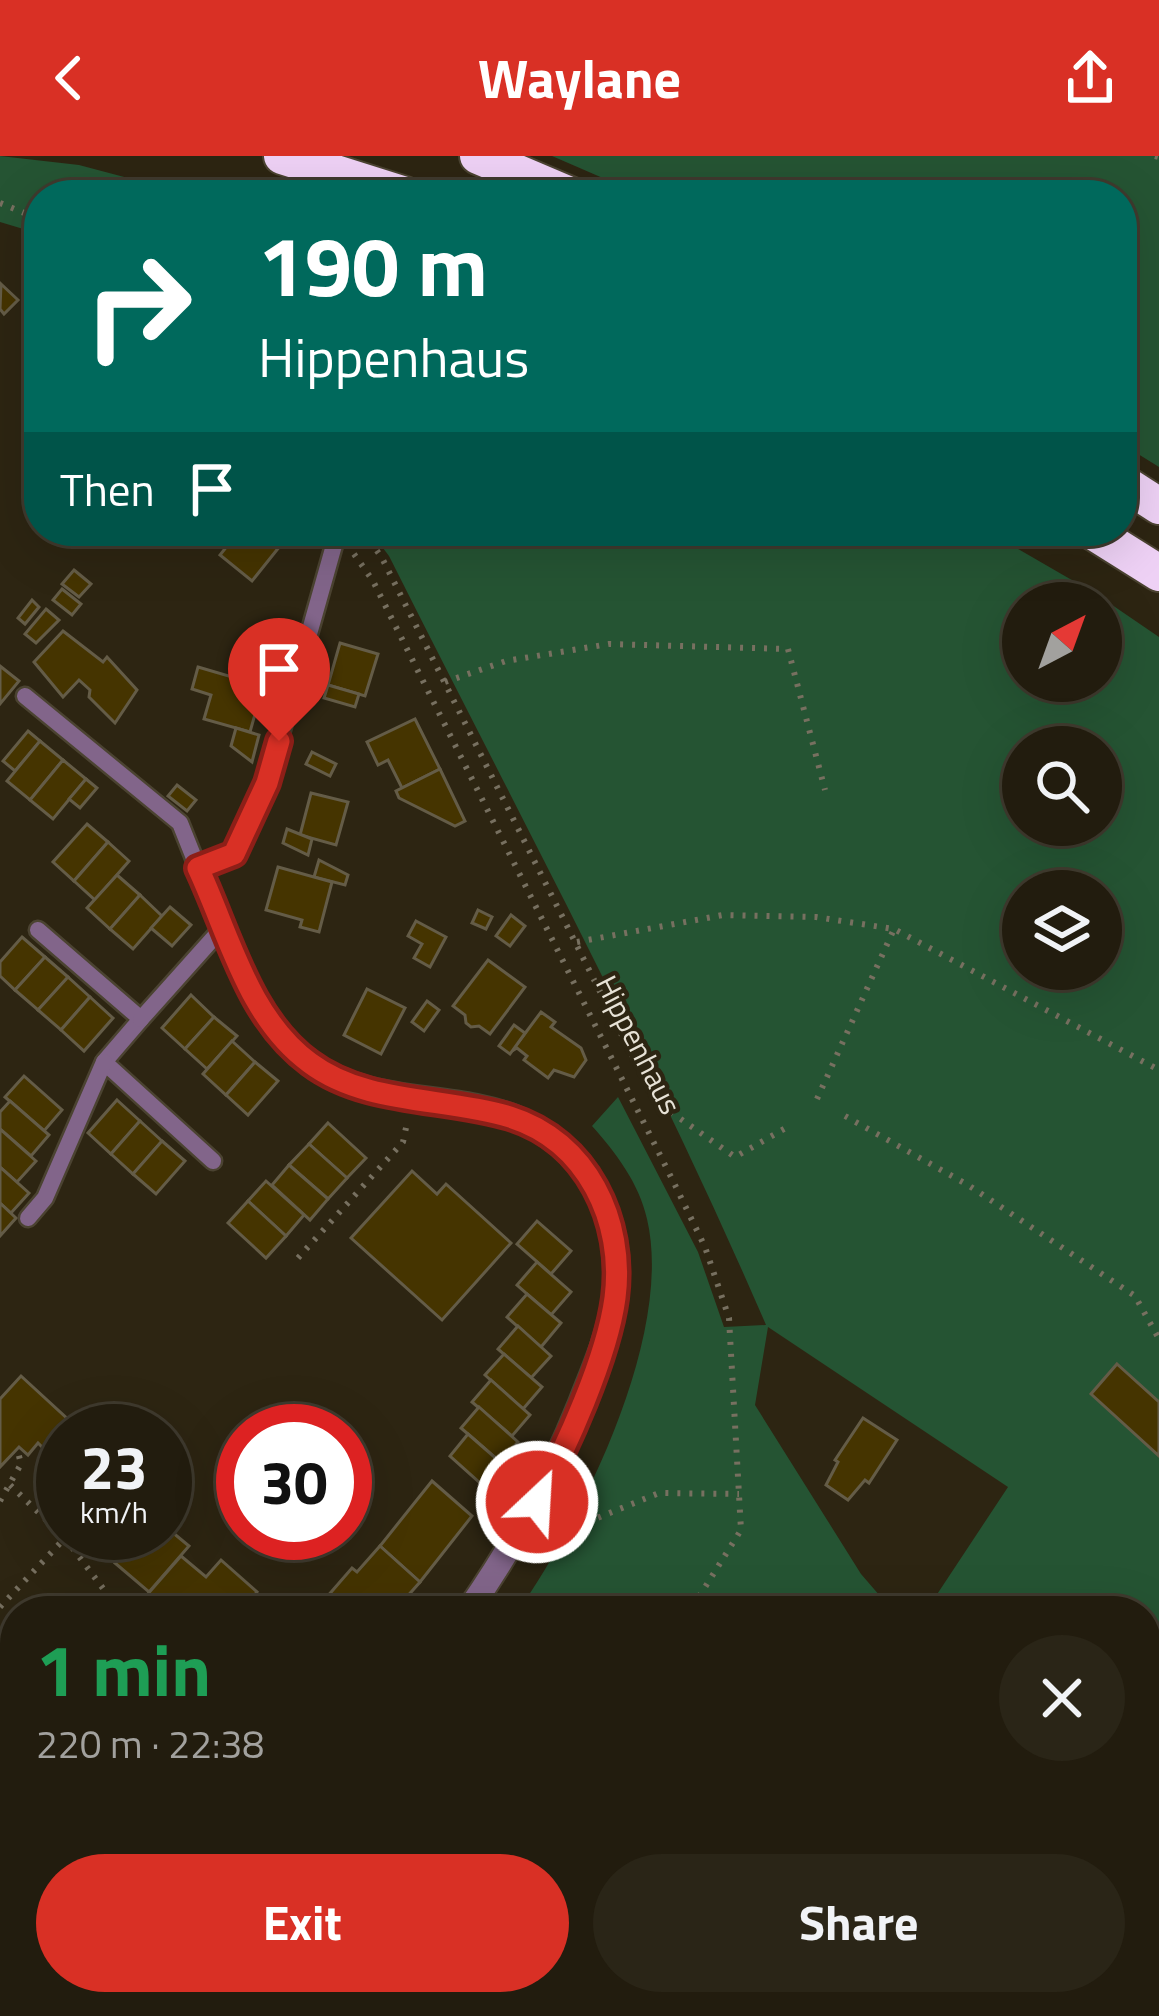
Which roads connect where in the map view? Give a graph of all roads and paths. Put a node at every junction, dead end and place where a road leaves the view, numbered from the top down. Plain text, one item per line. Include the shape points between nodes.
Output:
1 (282, 156) edge
2 (478, 156) edge
3 (358, 180) edge
4 (535, 180) edge
5 (334, 546) edge
6 (374, 546) edge
7 (1116, 546) edge
8 (350, 548) dead end
9 (1159, 573) edge
10 (445, 682) junction
11 (25, 696) dead end
12 (825, 790) dead end
13 (198, 868) junction
14 (225, 925) junction
15 (895, 929) junction
16 (38, 930) dead end
17 (576, 943) junction
18 (141, 1018) junction
19 (104, 1062) junction
20 (1159, 1070) edge
21 (413, 1099) junction
22 (818, 1099) dead end
23 (845, 1116) dead end
24 (790, 1125) dead end
25 (213, 1161) dead end
26 (28, 1218) dead end
27 (298, 1258) dead end
28 (1159, 1339) edge
29 (18, 1452) dead end
30 (8, 1483) junction
31 (739, 1494) junction
32 (0, 1501) edge
33 (36, 1510) edge
34 (524, 1525) junction
35 (44, 1560) edge
36 (82, 1560) edge
37 (10, 1596) edge
38 (109, 1596) edge
39 (478, 1596) edge
40 (699, 1596) edge

1 - 3 highway
2 - 4 highway
5 - 13 lane via 267,783 234,854
6 - 10 path
7 - 9 highway
8 - 31 path, Hippenhaus via 373,580 705,1247 728,1318
10 - 12 path via 506,661 609,644 788,649
10 - 17 path
11 - 13 lane via 180,824
13 - 14 street
14 - 18 lane
14 - 21 street via 262,1011 285,1041 339,1080
15 - 17 path via 816,916 723,915
15 - 20 path
15 - 22 path
16 - 18 lane
17 - 24 path via 655,1101 735,1156
18 - 19 lane
19 - 25 lane
19 - 26 lane via 45,1198
21 - 27 path via 403,1142
21 - 34 street via 515,1118 546,1133 582,1165 608,1216 616,1268 608,1330
23 - 28 path via 968,1185 1135,1296
29 - 30 path via 22,1464
30 - 32 path
30 - 33 path
31 - 34 path via 659,1493 574,1527
31 - 40 path, Hippenhaus via 741,1530
34 - 39 street
35 - 37 path
36 - 38 path

